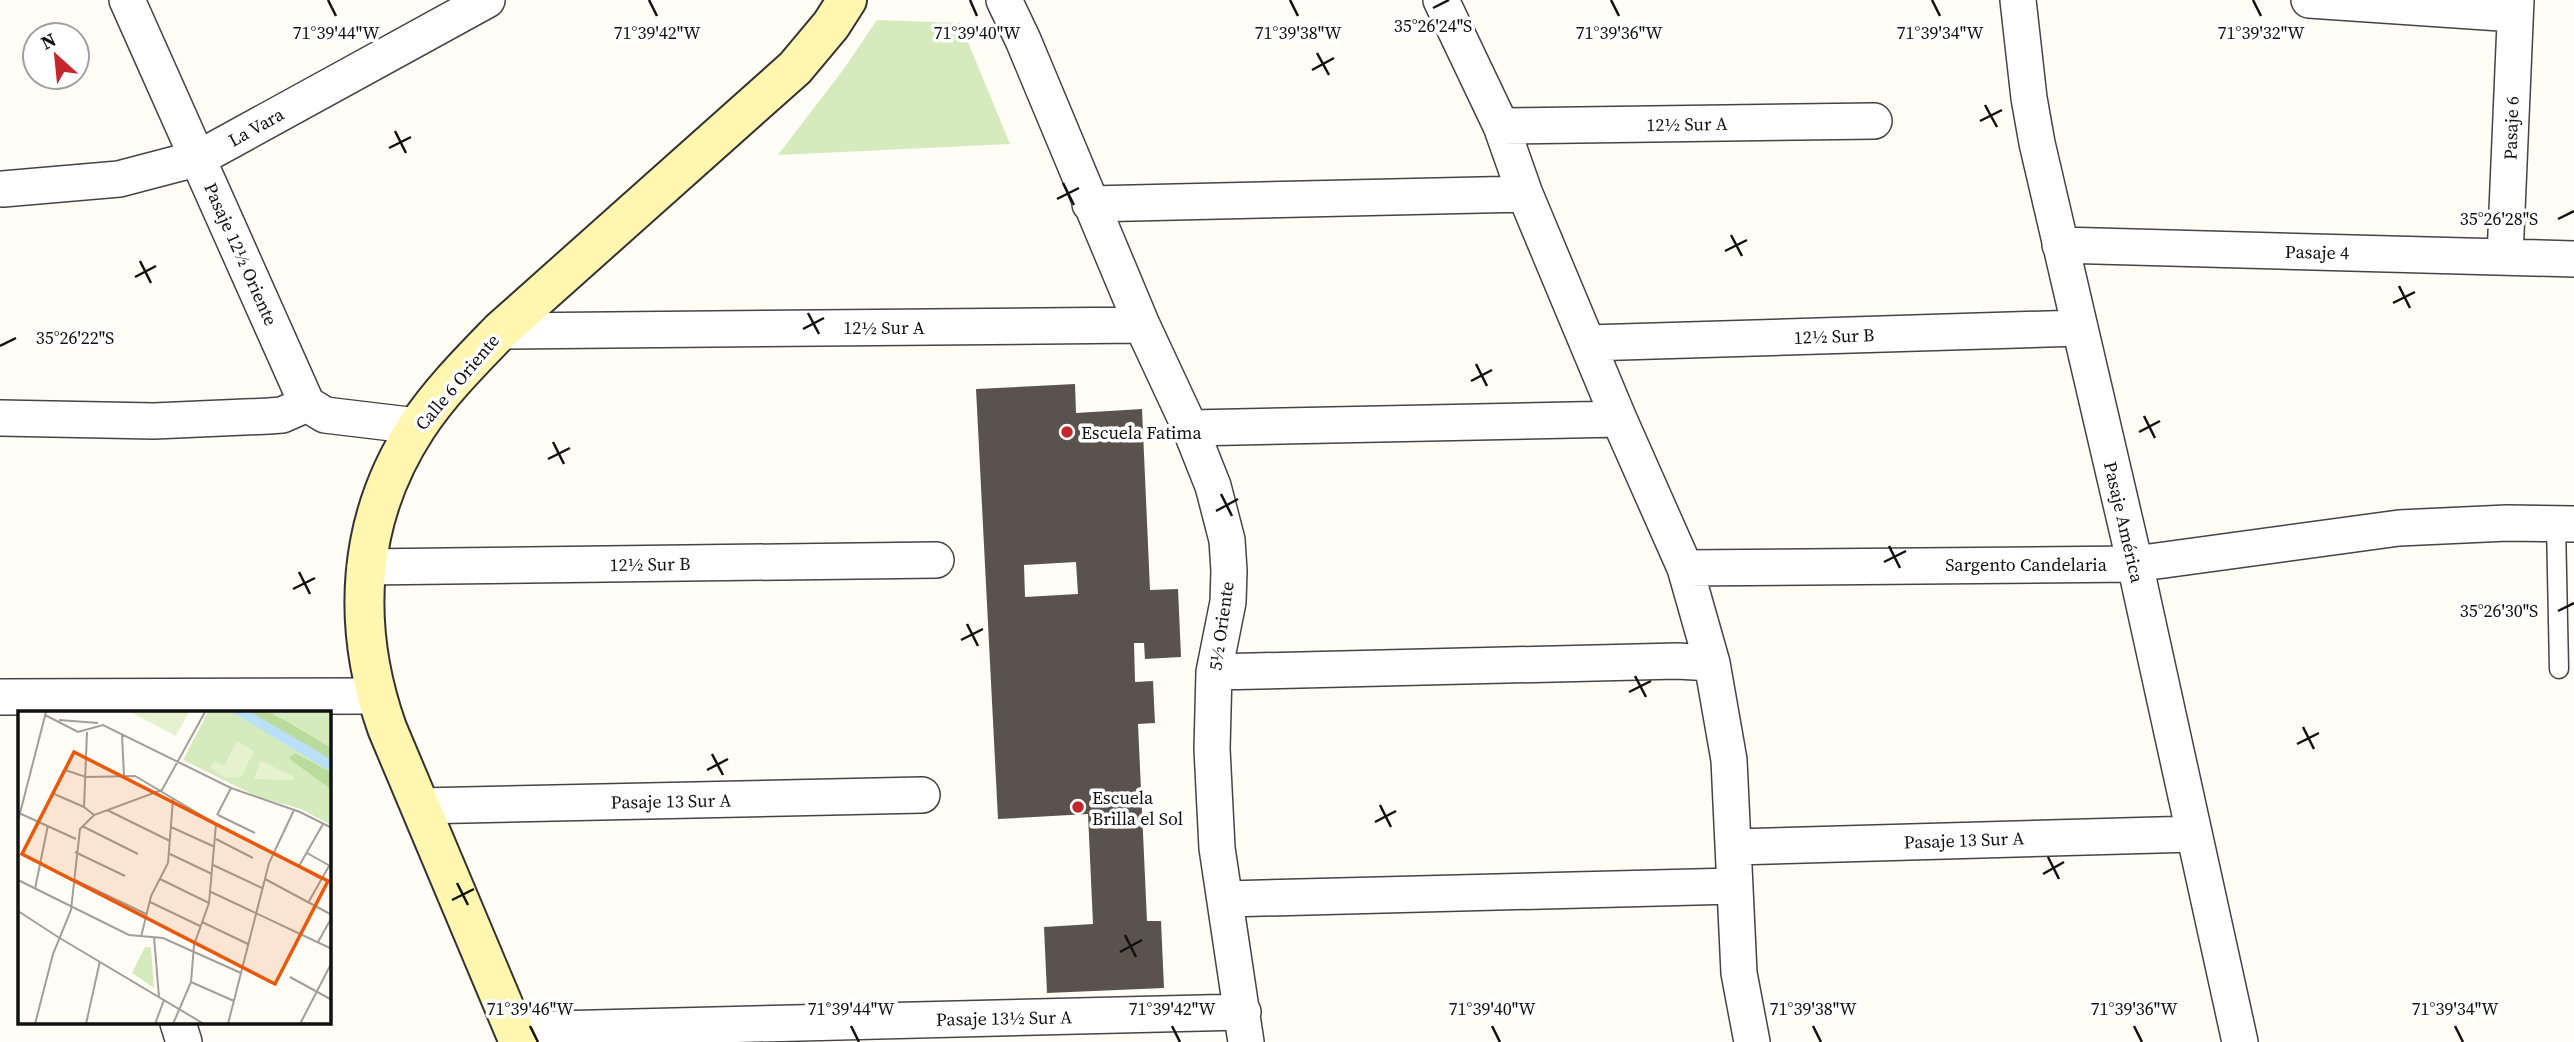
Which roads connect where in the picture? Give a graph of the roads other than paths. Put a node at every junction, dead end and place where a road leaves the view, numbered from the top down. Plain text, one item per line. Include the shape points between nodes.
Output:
1 (127, 0) edge
2 (487, 0) edge
3 (847, 0) edge
4 (1004, 0) edge
5 (1441, 0) edge
6 (2018, 0) edge
7 (2309, 0) edge
8 (2515, 7) edge
9 (1874, 121) dead end
10 (1501, 126) junction
11 (200, 158) junction
12 (3, 189) dead end
13 (1525, 194) junction
14 (1090, 204) junction
15 (2060, 245) junction
16 (2505, 257) junction
17 (2574, 259) edge
18 (1142, 325) junction
19 (2079, 328) junction
20 (500, 331) junction
21 (1588, 343) junction
22 (307, 404) junction
23 (0, 418) edge
24 (1619, 419) junction
25 (417, 426) junction
26 (1190, 428) junction
27 (2565, 524) edge
28 (936, 560) dead end
29 (2134, 564) junction
30 (365, 568) junction
31 (1685, 568) junction
32 (1712, 663) junction
33 (2559, 669) dead end
34 (1214, 672) junction
35 (0, 696) edge
36 (376, 696) junction
37 (96, 706) edge
38 (922, 795) dead end
39 (420, 806) junction
40 (2194, 834) junction
41 (1734, 847) junction
42 (1734, 886) junction
43 (1226, 899) junction
44 (178, 1024) edge
45 (1244, 1027) edge
46 (516, 1036) edge
47 (184, 1042) edge
48 (1752, 1042) edge
49 (2240, 1042) edge

1 - 11 street, Pasaje 12½ Oriente
2 - 11 street, La Vara
3 - 20 main road, Calle 6 Oriente via 795,68
4 - 14 street, 5½ Oriente
5 - 10 street
6 - 15 street, Pasaje América via 2029,98
7 - 8 street
8 - 16 street, Pasaje 6
9 - 10 street, 12½ Sur A
10 - 13 street
11 - 12 street, La Vara via 119,179
11 - 22 street, Pasaje 12½ Oriente
13 - 14 street
13 - 21 street
14 - 18 street, 5½ Oriente
15 - 16 street, Pasaje 4
15 - 19 street, Pasaje América
16 - 17 street, Pasaje 4
18 - 20 street, 12½ Sur A
18 - 26 street, 5½ Oriente
19 - 21 street, 12½ Sur B
19 - 29 street, Pasaje América
20 - 25 main road, Calle 6 Oriente
21 - 24 street
22 - 23 street via 269,416 154,421
22 - 25 street via 325,415
24 - 26 street
24 - 31 street
25 - 30 main road, Calle 6 Oriente via 381,500
26 - 34 street, 5½ Oriente via 1213,486 1227,540 1228,602
27 - 29 street, Sargento Candelaria via 2399,528
27 - 33 lane
28 - 30 street, 12½ Sur B
29 - 31 street, Sargento Candelaria
29 - 40 street, Pasaje América
30 - 36 main road, Calle 6 Oriente via 366,649
31 - 32 street
32 - 34 street
32 - 41 street via 1729,760
34 - 43 street, 5½ Oriente via 1213,773 1217,848
35 - 37 street
36 - 37 street
36 - 39 main road, Calle 6 Oriente
38 - 39 street, Pasaje 13 Sur A
39 - 46 main road, Calle 6 Oriente
40 - 41 street, Pasaje 13 Sur A
40 - 49 street, Pasaje América
41 - 42 street
42 - 43 street
42 - 48 street via 1739,973
43 - 45 street, 5½ Oriente
44 - 47 street
45 - 46 street, Pasaje 13½ Sur A

